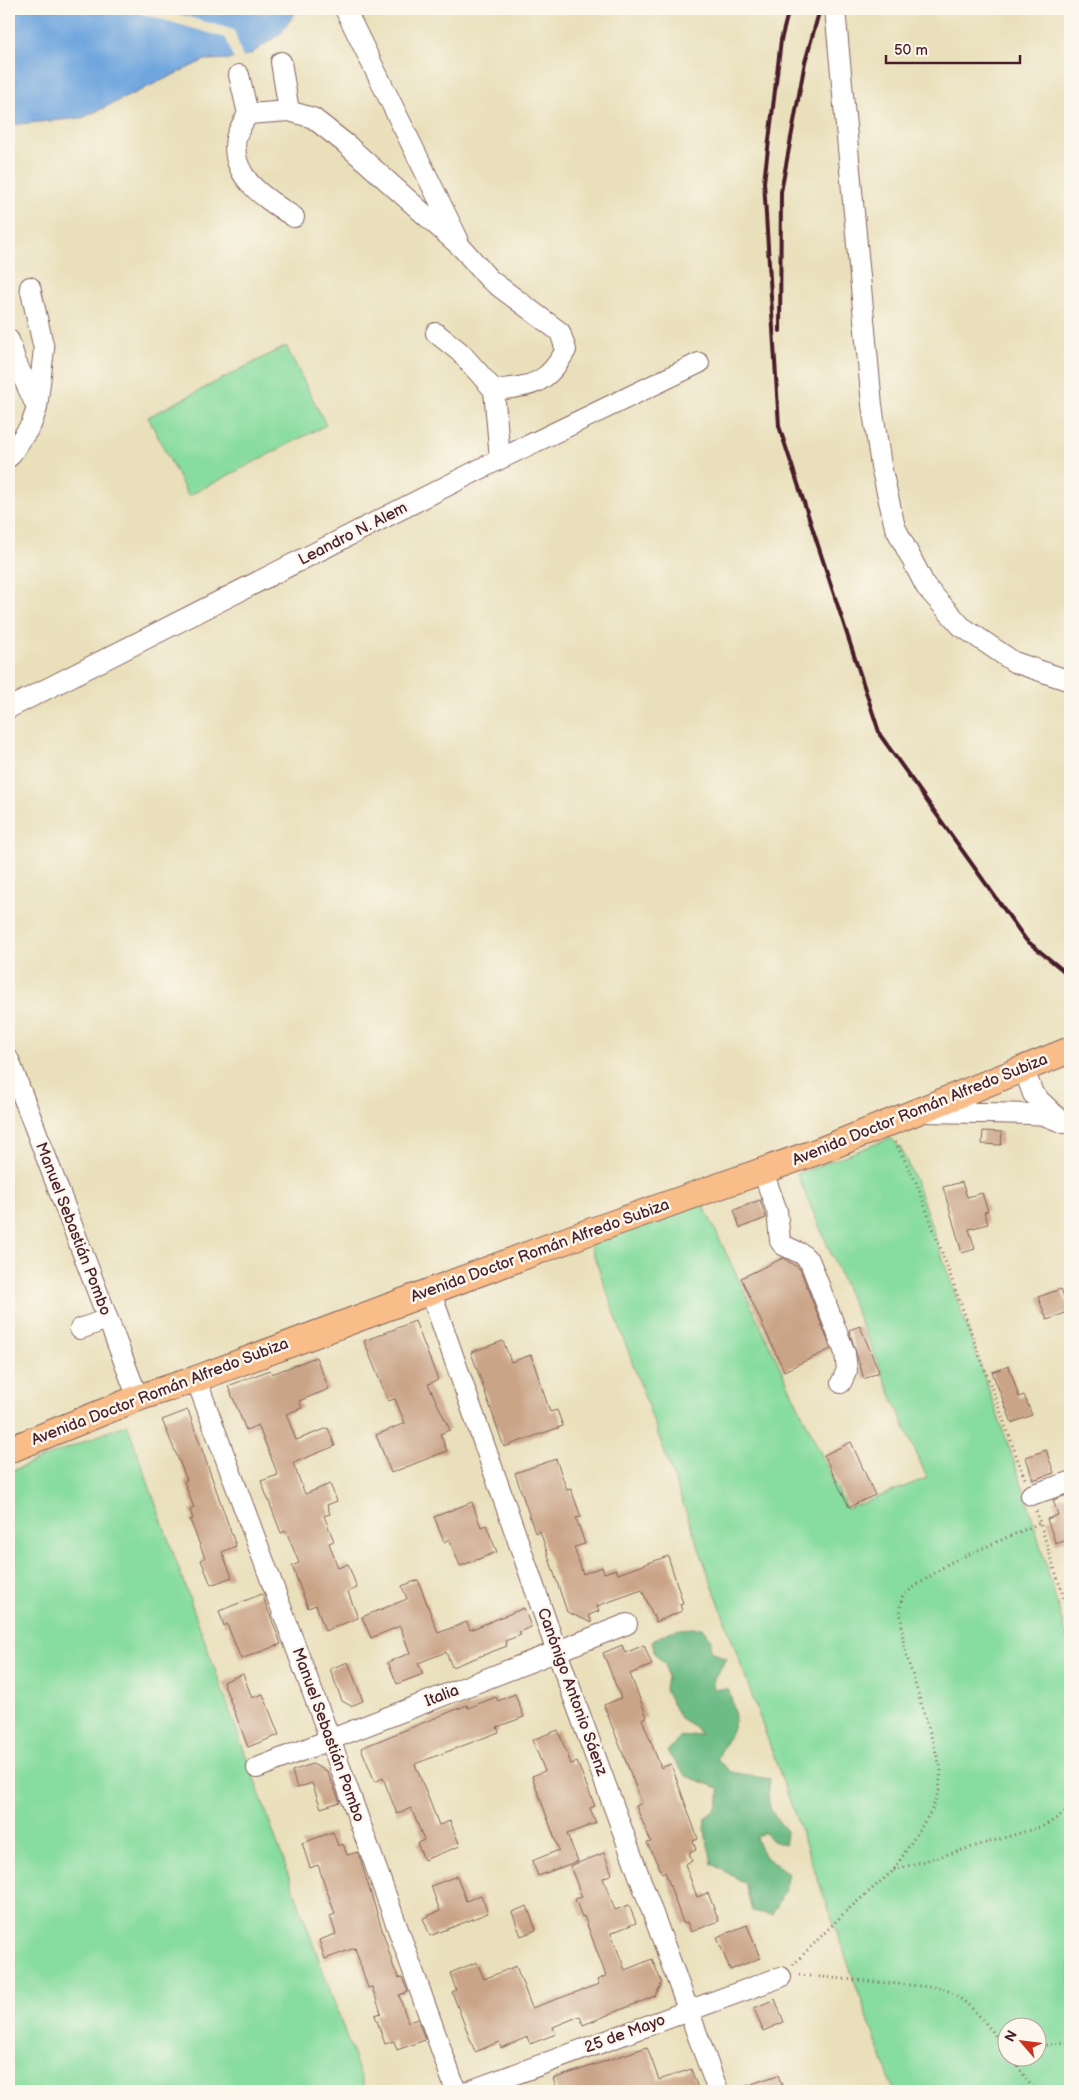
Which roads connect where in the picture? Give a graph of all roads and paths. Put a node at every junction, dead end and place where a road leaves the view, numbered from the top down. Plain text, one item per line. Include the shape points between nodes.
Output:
1 (346, 9) edge
2 (835, 9) edge
3 (281, 62) dead end
4 (239, 75) dead end
5 (289, 111) junction
6 (248, 114) junction
7 (294, 218) dead end
8 (462, 248) junction
9 (30, 287) dead end
10 (436, 333) dead end
11 (9, 340) edge
12 (700, 363) dead end
13 (494, 390) junction
14 (37, 408) junction
15 (9, 457) edge
16 (500, 459) junction
17 (1070, 681) edge
18 (9, 708) edge
19 (1070, 1050) edge
20 (9, 1060) edge
21 (1024, 1069) junction
22 (917, 1112) junction
23 (886, 1124) junction
24 (1067, 1126) edge
25 (763, 1172) junction
26 (430, 1290) junction
27 (107, 1319) junction
28 (80, 1329) dead end
29 (196, 1379) junction
30 (841, 1383) dead end
31 (138, 1398) junction
32 (9, 1450) edge
33 (1070, 1482) edge
34 (1031, 1495) junction
35 (1040, 1523) junction
36 (1070, 1617) edge
37 (627, 1624) dead end
38 (556, 1652) junction
39 (330, 1739) junction
40 (257, 1768) dead end
41 (1070, 1810) edge
42 (893, 1871) junction
43 (780, 1977) junction
44 (689, 2011) junction
45 (996, 2038) edge
46 (1070, 2041) edge
47 (1046, 2045) edge
48 (1019, 2068) edge
49 (456, 2091) edge
50 (470, 2091) edge
51 (718, 2091) edge
52 (1035, 2091) edge

1 - 8 street
2 - 17 street via 872,405 880,466 895,527 926,588 961,626 1014,662
3 - 5 street
4 - 6 street
5 - 6 street
5 - 8 street via 313,118 346,144
6 - 7 street via 236,136 238,168 268,200
8 - 13 street via 489,279 560,332 566,350 556,368 531,386
9 - 14 street via 44,348
10 - 13 street via 460,352
11 - 14 street
12 - 16 street, Leandro N. Alem
13 - 16 street
14 - 15 street via 31,425
16 - 18 street, Leandro N. Alem
19 - 21 main road, Avenida Doctor Román Alfredo Subiza
20 - 27 street, Manuel Sebastián Pombo
21 - 22 main road, Avenida Doctor Román Alfredo Subiza
21 - 24 street via 1033,1094
22 - 23 main road, Avenida Doctor Román Alfredo Subiza
22 - 24 street via 1031,1114
23 - 25 main road, Avenida Doctor Román Alfredo Subiza
23 - 34 path via 916,1182
25 - 26 main road, Avenida Doctor Román Alfredo Subiza
25 - 30 street via 777,1212 780,1241 810,1262 842,1345 847,1370
26 - 29 main road, Avenida Doctor Román Alfredo Subiza
26 - 38 street, Canónigo Antonio Sáenz
27 - 28 street
27 - 31 street, Manuel Sebastián Pombo
29 - 31 main road, Avenida Doctor Román Alfredo Subiza
29 - 39 street, Manuel Sebastián Pombo
31 - 32 main road, Avenida Doctor Román Alfredo Subiza
33 - 34 street
34 - 35 path
35 - 36 path
35 - 42 path via 949,1563 903,1595 900,1607 904,1647 940,1769 939,1790 932,1810
37 - 38 street, Italia
38 - 39 street, Italia
38 - 44 street, Canónigo Antonio Sáenz
39 - 40 street, Italia
39 - 49 street, Manuel Sebastián Pombo
41 - 42 path via 1044,1826
42 - 43 path
43 - 44 street, 25 de Mayo
43 - 45 path via 798,1975 942,1988 969,2004
44 - 50 street, 25 de Mayo
44 - 51 street, Canónigo Antonio Sáenz
46 - 47 path
48 - 52 path

